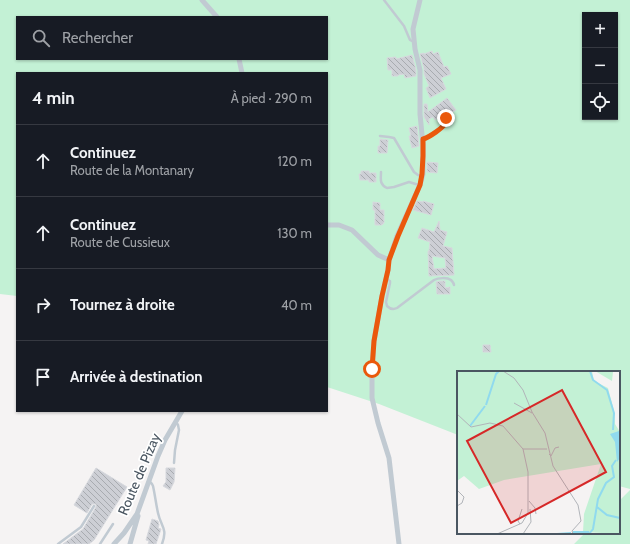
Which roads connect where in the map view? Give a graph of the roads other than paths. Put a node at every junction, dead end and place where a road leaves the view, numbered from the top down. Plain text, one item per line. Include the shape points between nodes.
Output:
1 (202, 0) edge
2 (384, 0) edge
3 (420, 0) edge
4 (216, 16) edge
5 (414, 42) junction
6 (239, 60) edge
7 (242, 72) edge
8 (444, 114) dead end
9 (380, 136) dead end
10 (423, 139) junction
11 (381, 172) dead end
12 (422, 176) junction
13 (420, 185) junction
14 (328, 225) edge
15 (389, 260) junction
16 (386, 279) junction
17 (454, 285) dead end
18 (181, 412) edge
19 (175, 422) junction
20 (174, 463) dead end
21 (149, 481) junction
22 (94, 506) dead end
23 (137, 514) junction
24 (113, 524) dead end
25 (124, 533) junction
26 (132, 538) junction
27 (58, 544) edge
28 (100, 544) edge
29 (114, 544) edge
30 (130, 544) edge
31 (162, 544) edge
32 (399, 544) edge

1 - 4 street
2 - 5 lane via 404,26 410,40
3 - 5 street via 413,29
5 - 10 street via 420,70
6 - 7 street
8 - 10 lane via 446,123
9 - 12 lane via 394,138 414,172
10 - 12 street
11 - 13 lane via 380,182 387,188 409,182
12 - 13 street
13 - 15 street
14 - 15 street via 352,230 378,255
15 - 16 street
16 - 17 lane via 390,281 386,302 391,309 397,308 434,280 448,278
16 - 32 street via 374,341 372,398 389,458
18 - 19 street, Route de Pizay
19 - 20 lane via 179,427
19 - 21 street, Route de Pizay
21 - 23 street, Route de Pizay
21 - 31 lane via 153,486 157,511 164,529
22 - 27 lane via 81,527
23 - 25 street, Route de Pizay
23 - 26 street
24 - 28 lane
25 - 26 street
25 - 29 street, Route de Pizay
26 - 30 street

